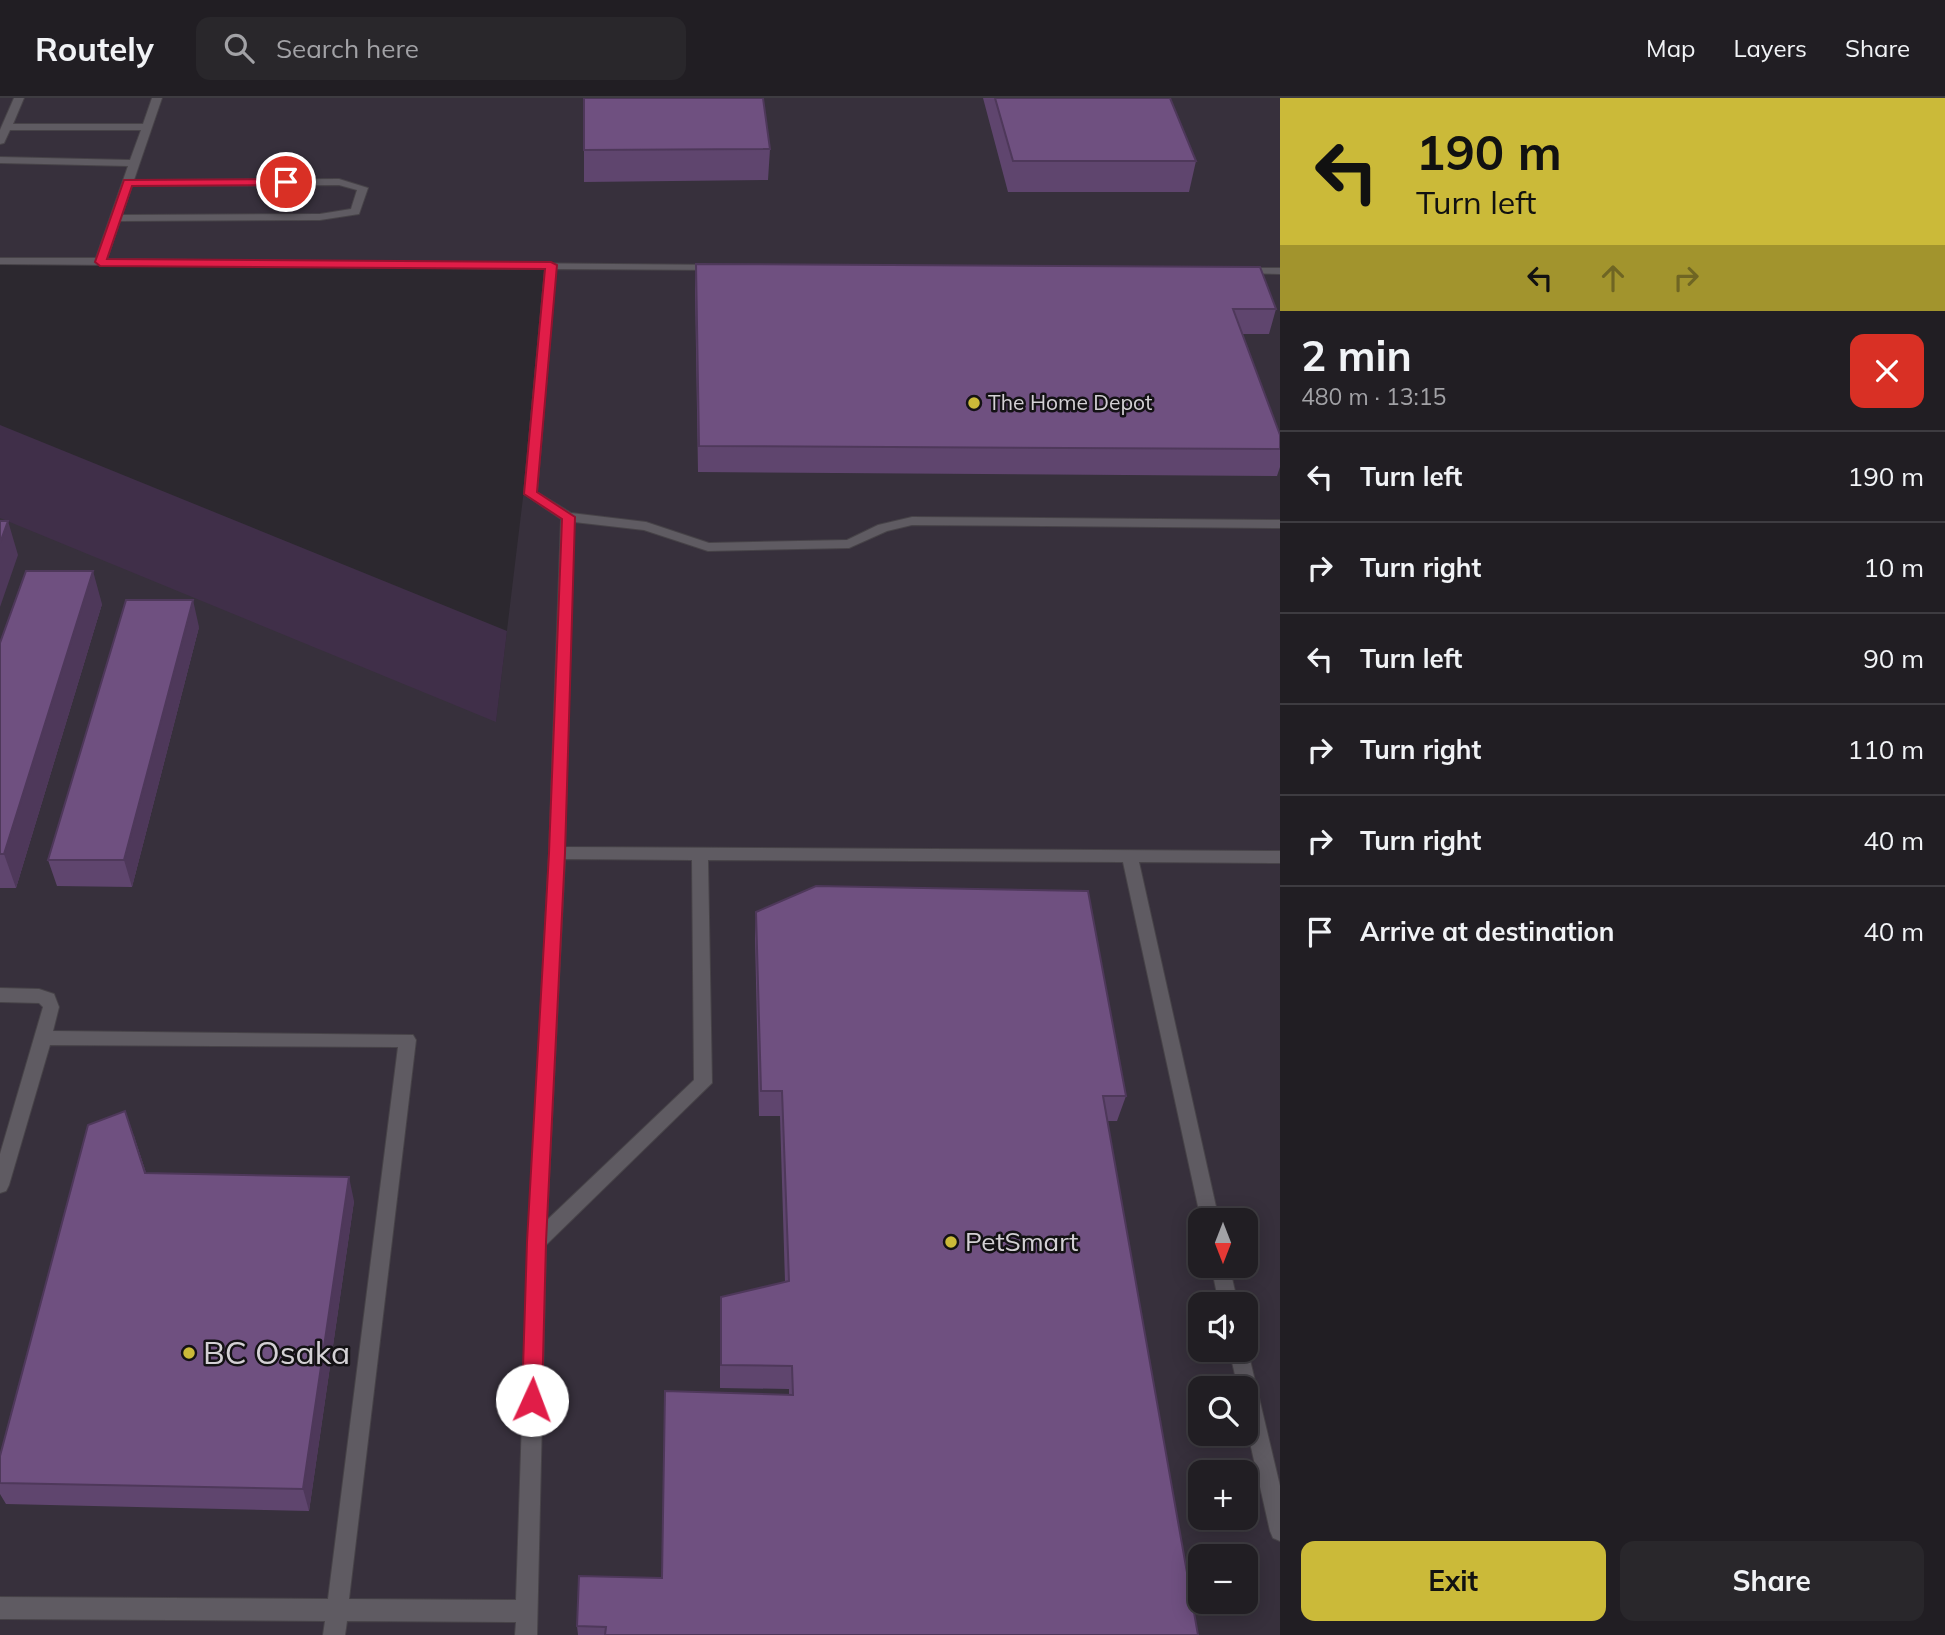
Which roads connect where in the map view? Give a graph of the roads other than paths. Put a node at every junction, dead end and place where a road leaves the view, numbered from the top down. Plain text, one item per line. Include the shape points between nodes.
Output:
1 (19, 98) edge
2 (158, 98) edge
3 (6, 127) junction
4 (147, 127) junction
5 (0, 141) edge
6 (0, 160) edge
7 (135, 163) junction
8 (128, 183) junction
9 (116, 218) junction
10 (0, 261) edge
11 (100, 262) junction
12 (551, 265) junction
13 (730, 267) edge
14 (1225, 271) edge
15 (1280, 271) edge
16 (568, 517) junction
17 (1280, 524) edge
18 (557, 853) junction
19 (700, 853) junction
20 (1280, 856) edge
21 (1130, 857) junction
22 (0, 995) edge
23 (43, 1038) junction
24 (0, 1185) edge
25 (1207, 1208) edge
26 (537, 1242) junction
27 (1242, 1362) edge
28 (1280, 1531) edge
29 (0, 1608) edge
30 (337, 1609) junction
31 (526, 1611) junction
32 (334, 1635) edge
33 (526, 1635) edge

1 - 3 lane
2 - 4 lane
3 - 4 lane
3 - 5 lane
4 - 7 lane
6 - 7 lane
7 - 8 lane
8 - 9 lane
8 - 9 lane via 339,182 363,188 355,212 320,217
9 - 11 lane
10 - 11 lane
11 - 12 lane
12 - 13 lane
12 - 16 lane via 530,494
14 - 15 lane
16 - 17 lane via 646,526 708,547 849,544 912,521
16 - 18 lane
18 - 19 lane
18 - 26 lane
19 - 21 lane
19 - 26 lane via 703,1083
20 - 21 lane
21 - 25 lane
22 - 23 lane via 48,999 51,1007
23 - 24 lane
23 - 30 lane via 407,1040
26 - 31 lane
27 - 28 lane
29 - 30 lane
30 - 31 lane
30 - 32 lane
31 - 33 lane

